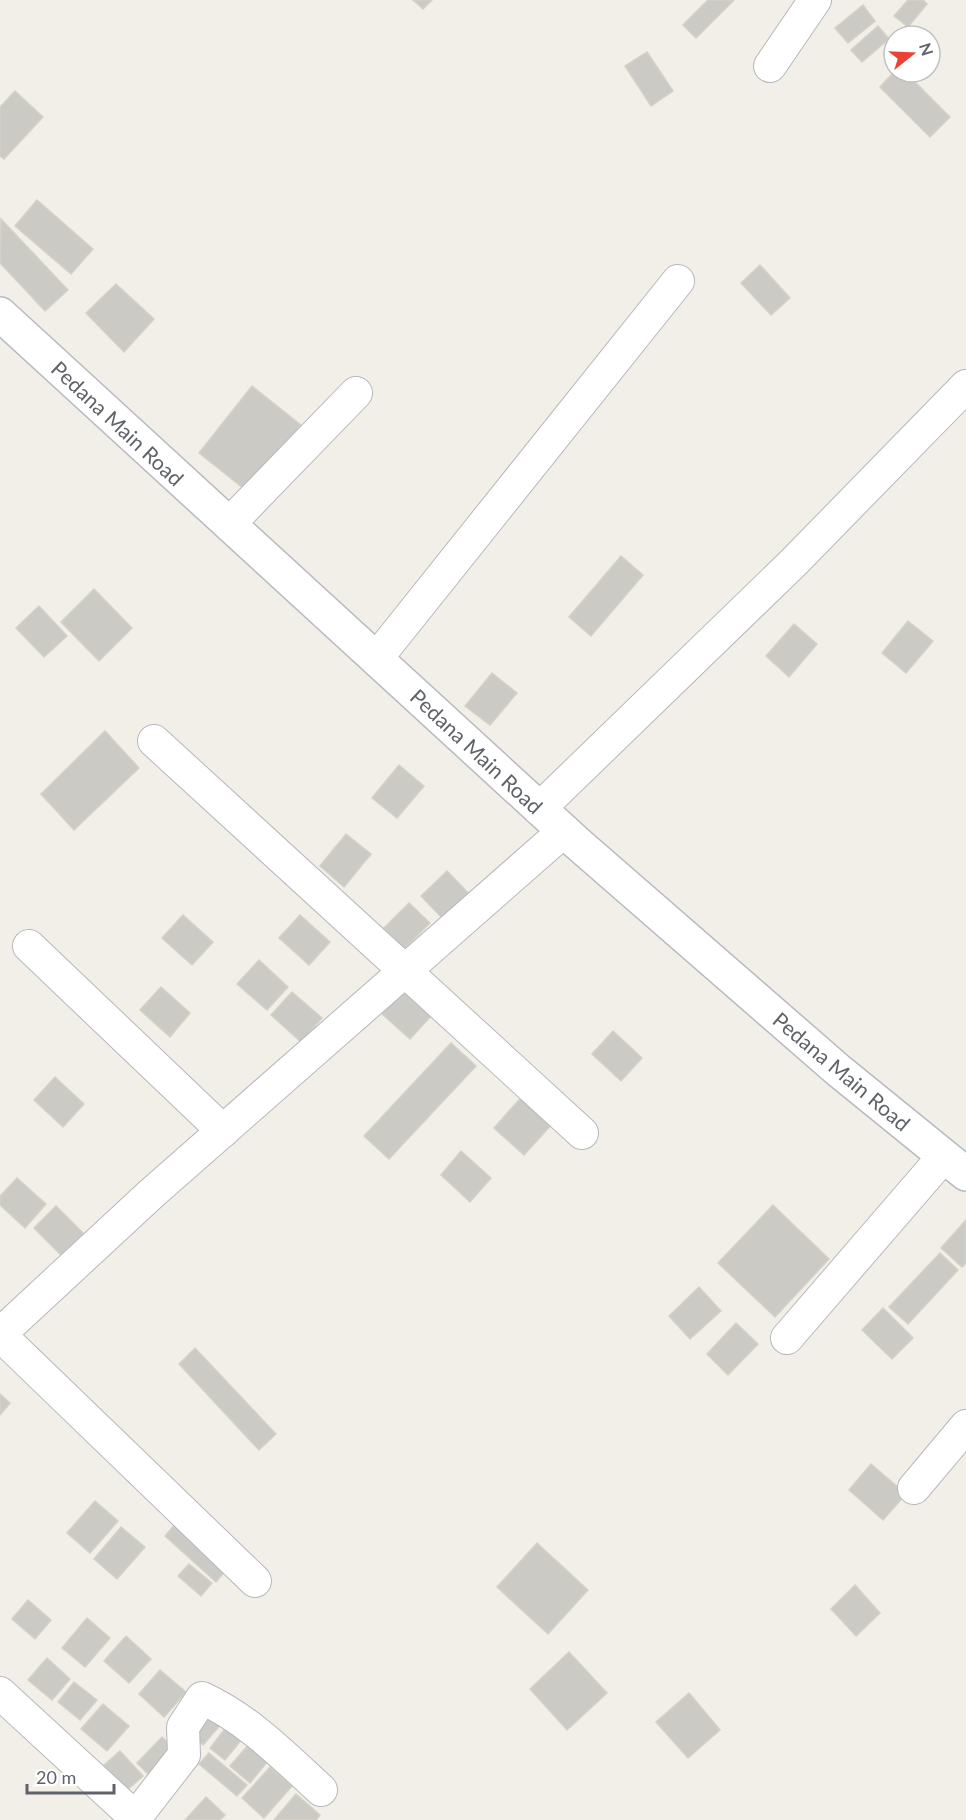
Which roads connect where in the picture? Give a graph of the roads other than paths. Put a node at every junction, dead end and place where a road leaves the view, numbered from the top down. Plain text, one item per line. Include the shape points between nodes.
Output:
1 (815, 0) edge
2 (770, 66) dead end
3 (678, 281) dead end
4 (0, 314) edge
5 (966, 386) edge
6 (356, 393) dead end
7 (229, 524) junction
8 (376, 659) junction
9 (154, 741) dead end
10 (539, 808) junction
11 (564, 831) junction
12 (29, 946) dead end
13 (406, 970) junction
14 (223, 1131) junction
15 (582, 1133) dead end
16 (955, 1165) edge
17 (0, 1334) edge
18 (787, 1338) dead end
19 (966, 1426) edge
20 (914, 1488) dead end
21 (255, 1581) dead end
22 (0, 1693) edge
23 (321, 1790) dead end
24 (137, 1819) edge

1 - 2 street
3 - 8 street
4 - 7 main road, Pedana Main Road
5 - 10 street via 794,562
6 - 7 street
7 - 8 main road, Pedana Main Road
8 - 10 main road, Pedana Main Road
9 - 13 street
10 - 11 main road, Pedana Main Road
11 - 13 street
11 - 16 main road, Pedana Main Road via 838,1070
12 - 14 street
13 - 14 street
13 - 15 street
14 - 17 street
16 - 18 street
17 - 21 street
19 - 20 street
22 - 24 street
23 - 24 street via 260,1734 202,1698 183,1727 184,1755

